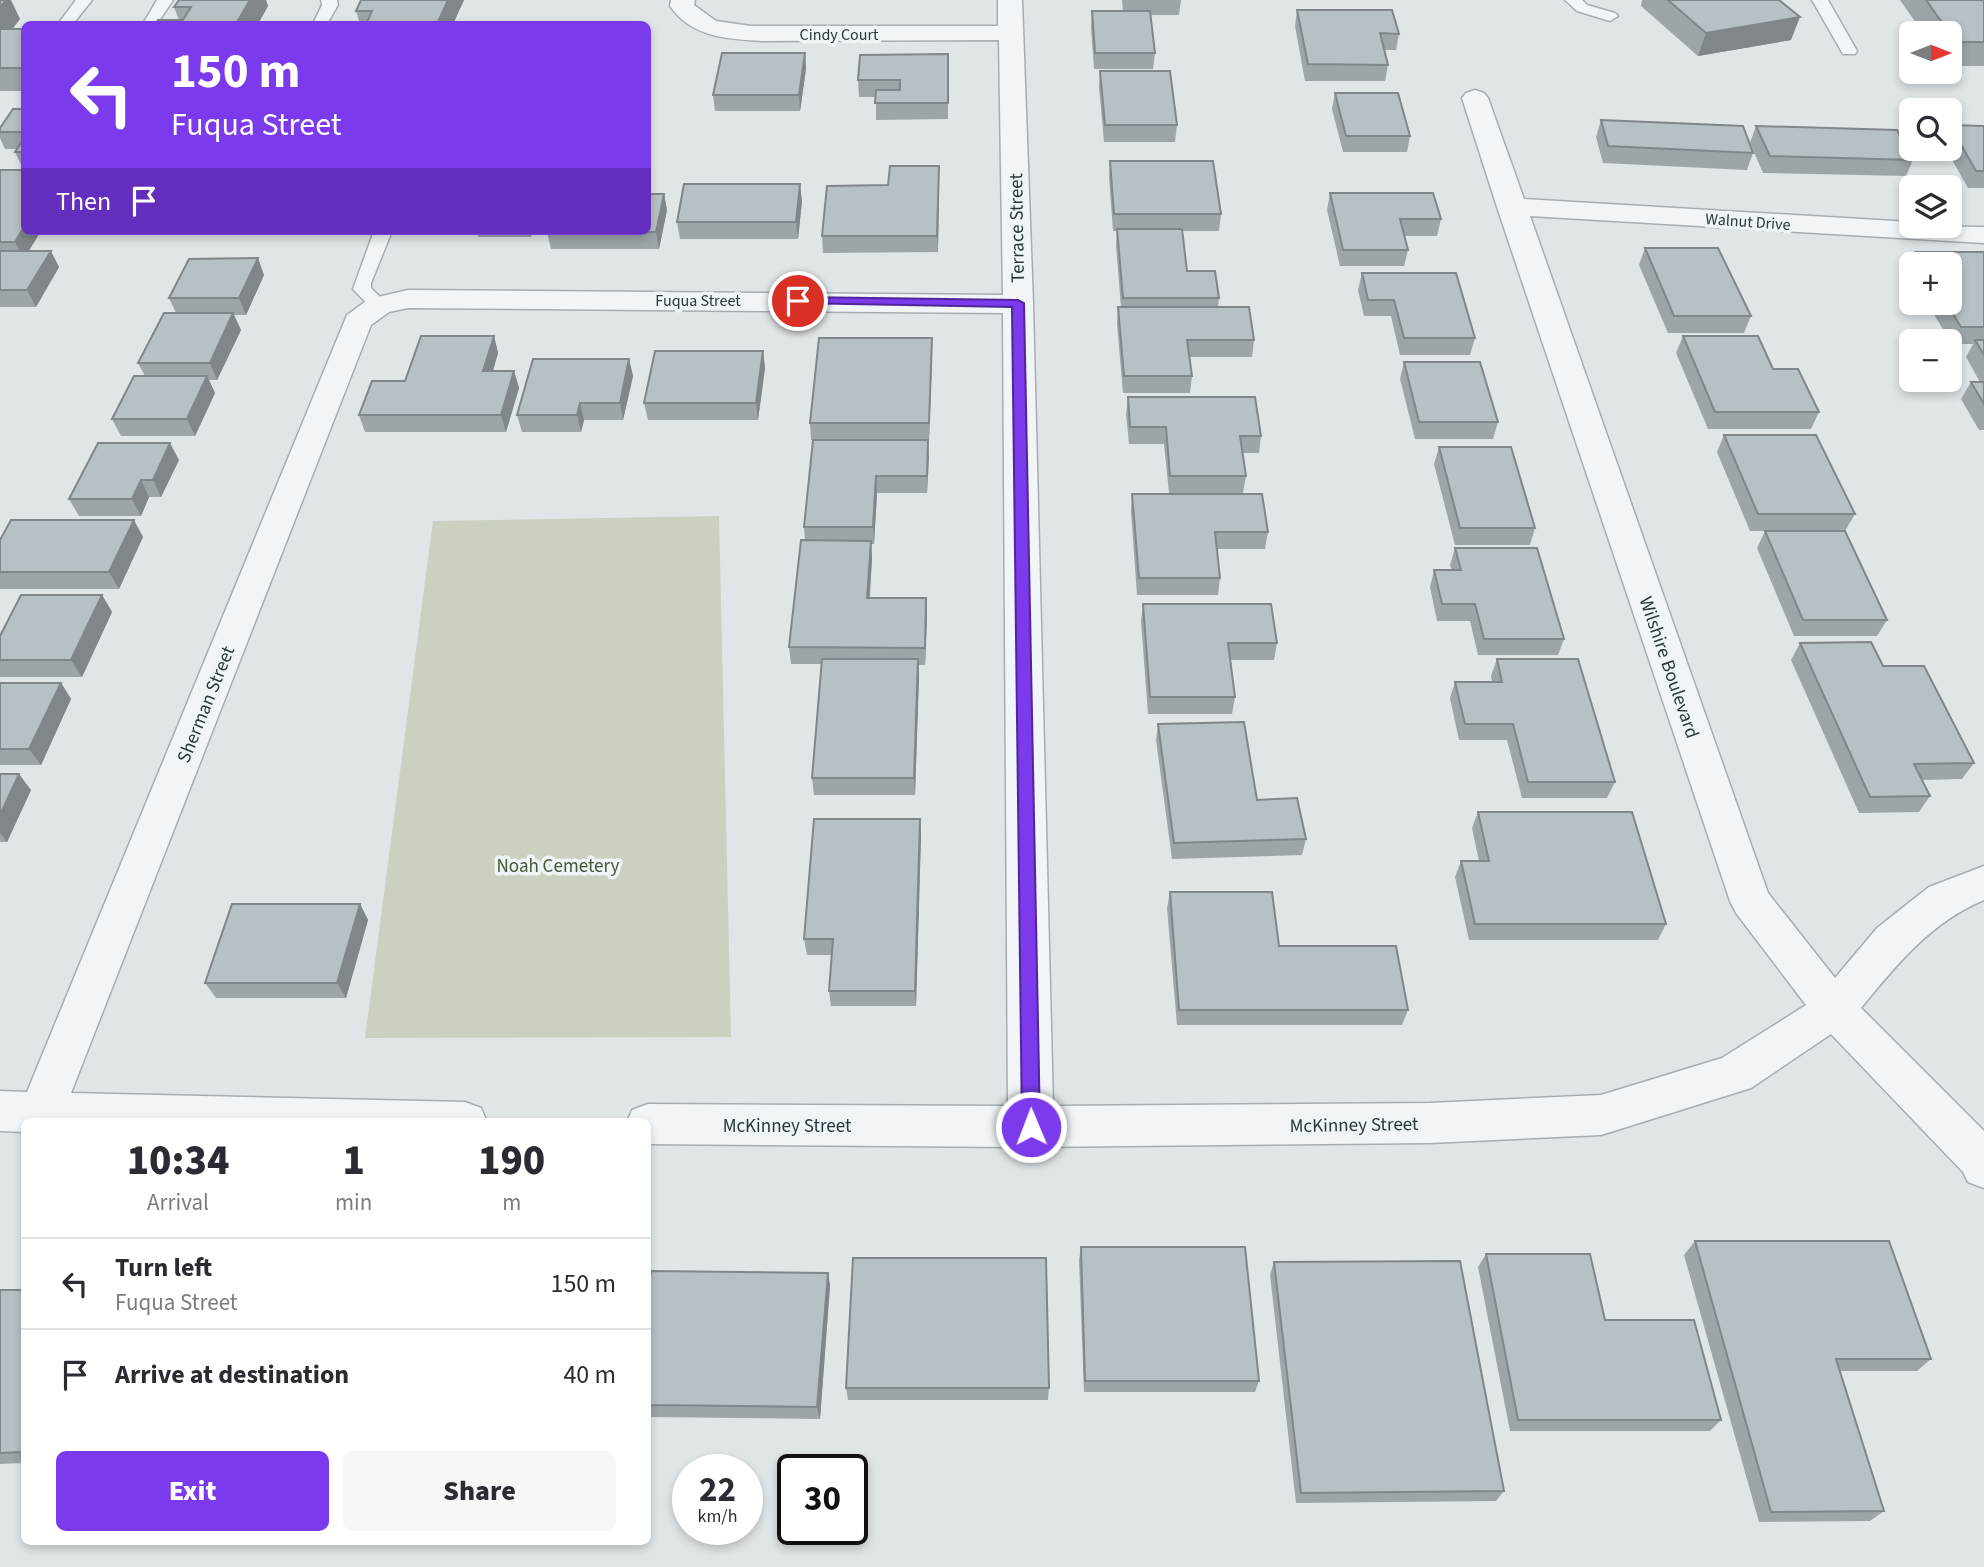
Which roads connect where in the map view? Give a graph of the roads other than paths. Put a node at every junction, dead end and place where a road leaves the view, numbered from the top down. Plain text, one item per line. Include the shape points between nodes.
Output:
1 (84, 0) edge
2 (166, 0) edge
3 (329, 0) edge
4 (683, 0) edge
5 (1573, 0) edge
6 (1820, 0) edge
7 (1610, 16) dead end
8 (1010, 17) edge
9 (67, 21) edge
10 (152, 21) edge
11 (322, 21) edge
12 (1849, 51) dead end
13 (1475, 97) dead end
14 (1511, 206) junction
15 (381, 235) edge
16 (1984, 236) edge
17 (1018, 303) junction
18 (379, 305) junction
19 (1984, 882) edge
20 (1834, 1009) junction
21 (21, 1110) edge
22 (317, 1118) edge
23 (651, 1124) edge
24 (1031, 1127) junction
25 (1984, 1167) edge

1 - 9 lane
2 - 10 lane
3 - 11 lane
4 - 8 street, Cindy Court via 690,17 731,32
5 - 7 lane via 1582,8
6 - 12 lane
8 - 17 street, Terrace Street
13 - 14 street, Wilshire Boulevard
14 - 16 street, Walnut Drive
14 - 20 street, Wilshire Boulevard via 1751,901
15 - 18 lane via 362,283 362,289
17 - 18 street, Fuqua Street via 408,299
17 - 24 street, Terrace Street
18 - 21 street, Sherman Street via 358,321
19 - 20 street, McKinney Street via 1943,899 1892,940
20 - 24 street, McKinney Street via 1735,1074 1601,1115 1430,1123
20 - 25 street, Wilshire Boulevard
21 - 22 street
23 - 24 street, McKinney Street

